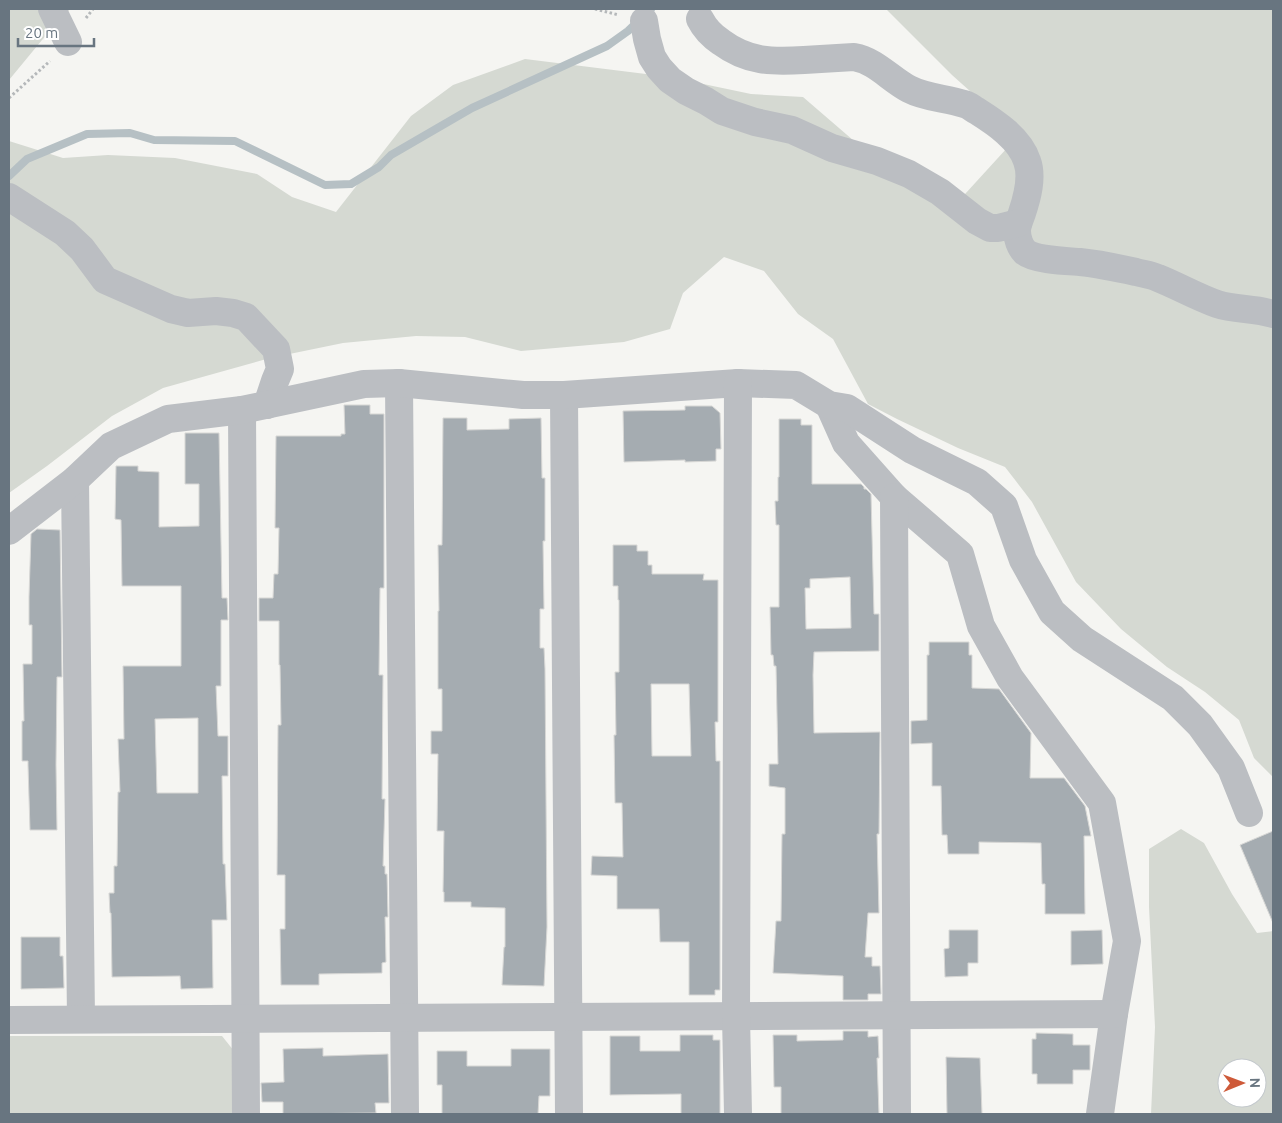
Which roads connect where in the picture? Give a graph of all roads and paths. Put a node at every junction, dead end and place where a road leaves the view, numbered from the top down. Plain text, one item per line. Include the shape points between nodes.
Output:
1 (52, 9) edge
2 (700, 19) dead end
3 (644, 21) dead end
4 (68, 42) dead end
5 (9, 196) edge
6 (1018, 222) junction
7 (1273, 314) edge
8 (738, 383) junction
9 (400, 384) junction
10 (564, 395) junction
11 (828, 404) junction
12 (255, 407) junction
13 (75, 480) junction
14 (894, 497) junction
15 (9, 531) edge
16 (1250, 813) dead end
17 (1114, 1014) junction
18 (896, 1015) junction
19 (568, 1016) junction
20 (736, 1016) junction
21 (404, 1017) junction
22 (246, 1018) junction
23 (81, 1019) junction
24 (9, 1020) edge
25 (246, 1114) edge
26 (405, 1114) edge
27 (569, 1114) edge
28 (738, 1114) edge
29 (897, 1114) edge
30 (1100, 1114) edge

1 - 4 street
2 - 6 street via 713,36 735,52 753,58 776,62 854,56 873,63 919,93 966,104 1000,126 1022,149 1027,160 1029,180
3 - 6 street via 652,57 659,68 686,91 722,111 792,130 832,148 909,174 990,228
5 - 12 street via 65,233 82,249 105,280 171,310 188,313 216,311 246,317 276,349 280,369
6 - 7 street via 1022,249 1034,256 1105,265 1156,277 1216,304
8 - 10 street
8 - 11 street via 796,385
8 - 20 street
9 - 10 street via 523,395
9 - 12 street via 364,384
9 - 21 street
10 - 19 street
11 - 14 street via 846,443
11 - 16 street via 847,408 912,450 977,482 1004,506 1023,560 1052,612 1082,639 1173,698 1200,725 1231,768
12 - 13 street via 168,419 111,446
12 - 22 street
13 - 15 street
13 - 23 street
14 - 17 street via 960,554 982,626 1010,678 1102,803 1127,941
14 - 18 street
17 - 18 street
17 - 30 street
18 - 20 street
18 - 29 street
19 - 20 street
19 - 21 street
19 - 27 street
20 - 28 street
21 - 22 street
21 - 26 street
22 - 23 street
22 - 25 street
23 - 24 street

